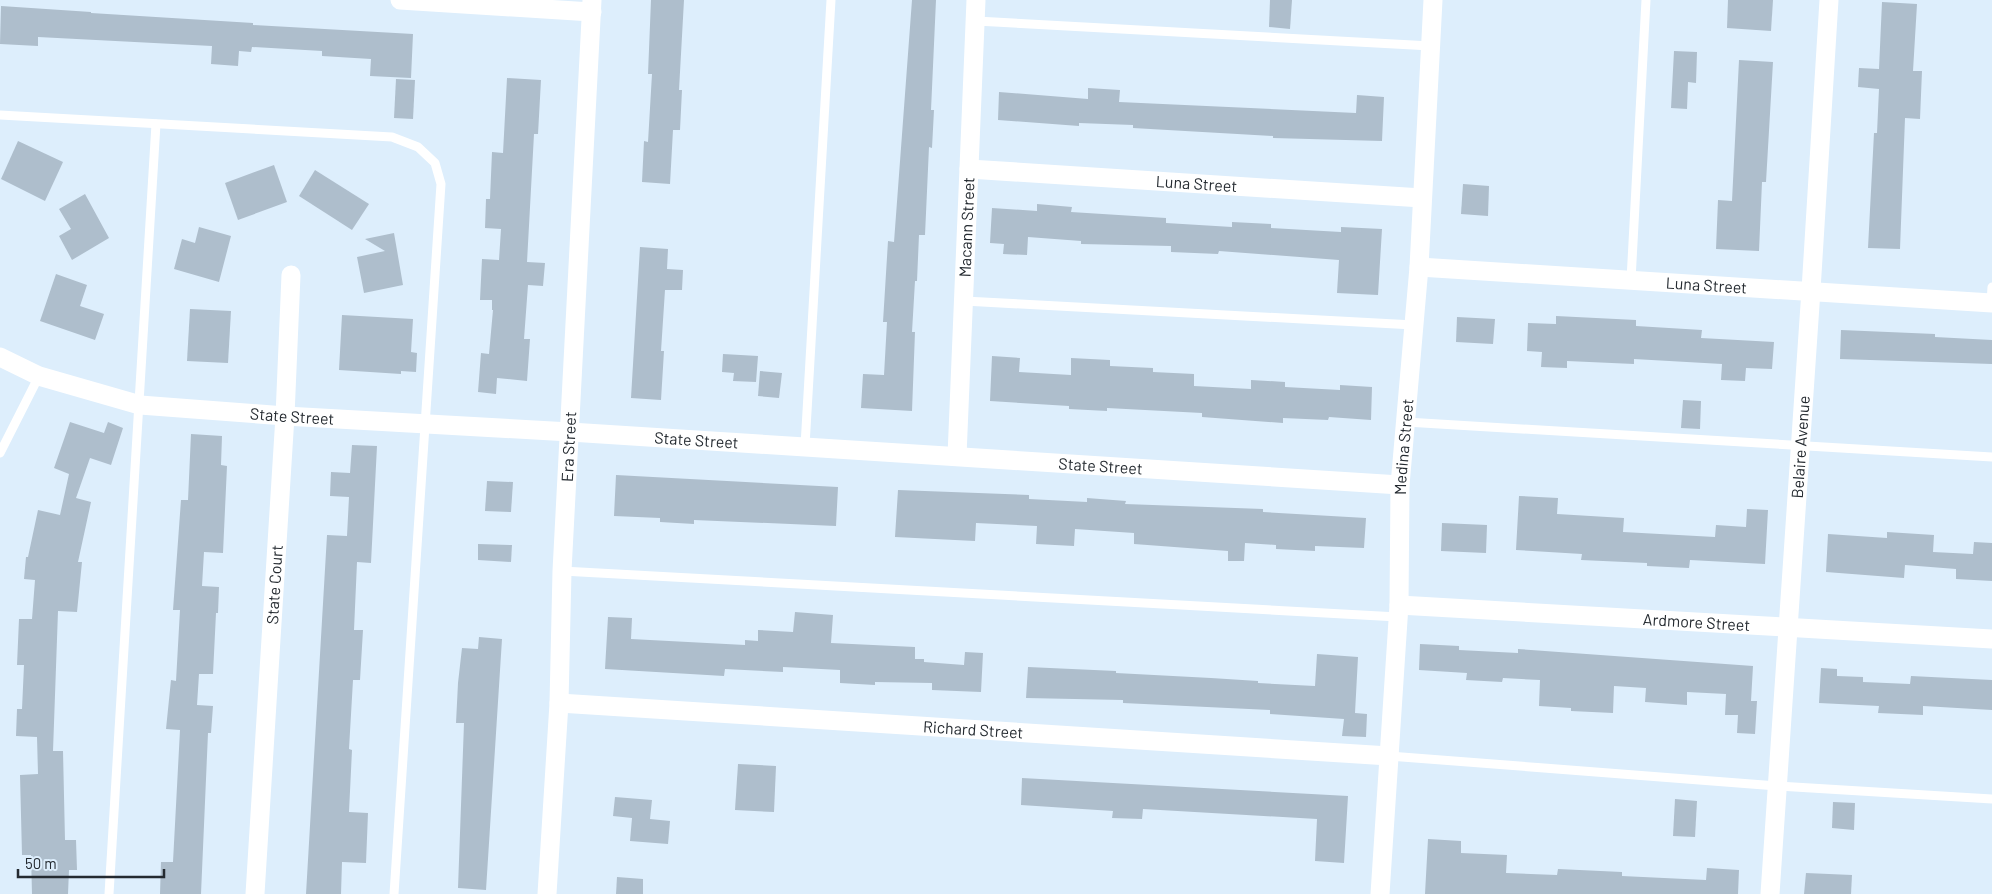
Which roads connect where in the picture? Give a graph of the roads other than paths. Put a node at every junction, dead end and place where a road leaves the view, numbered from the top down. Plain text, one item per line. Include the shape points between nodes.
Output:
1 (400, 0) edge
2 (831, 0) edge
3 (976, 0) edge
4 (1433, 0) edge
5 (1646, 0) edge
6 (1829, 0) edge
7 (592, 6) edge
8 (976, 21) junction
9 (1431, 46) junction
10 (0, 115) edge
11 (156, 124) junction
12 (970, 169) junction
13 (1422, 198) junction
14 (1419, 266) junction
15 (290, 276) dead end
16 (1630, 280) junction
17 (1811, 290) junction
18 (1992, 298) edge
19 (964, 301) junction
20 (1414, 325) junction
21 (0, 357) edge
22 (39, 376) junction
23 (140, 405) junction
24 (285, 416) junction
25 (1406, 422) junction
26 (425, 424) junction
27 (570, 432) junction
28 (805, 446) junction
29 (1800, 446) junction
30 (0, 453) edge
31 (957, 456) junction
32 (1992, 457) edge
33 (1400, 484) junction
34 (562, 571) junction
35 (1399, 611) junction
36 (1787, 626) junction
37 (1992, 639) edge
38 (559, 702) junction
39 (1389, 756) junction
40 (1777, 786) junction
41 (1992, 799) edge
42 (109, 894) edge
43 (255, 894) edge
44 (394, 894) edge
45 (546, 894) edge
46 (1380, 894) edge
47 (1770, 894) edge

1 - 7 street
2 - 28 lane
3 - 8 street, Macann Street
4 - 9 street, Medina Street
5 - 16 lane
6 - 17 street, Belaire Avenue
7 - 27 street, Era Street
8 - 9 lane
8 - 12 street, Macann Street
9 - 13 street, Medina Street
10 - 11 lane
11 - 23 lane
11 - 26 lane via 392,137 418,147 434,163 441,184
12 - 13 street, Luna Street
12 - 19 street, Macann Street
13 - 14 street, Medina Street
14 - 16 street, Luna Street
14 - 20 street, Medina Street
15 - 24 street, State Court
16 - 17 street, Luna Street
17 - 18 street, Luna Street
17 - 29 street, Belaire Avenue
19 - 20 lane
19 - 31 street, Macann Street
20 - 25 street, Medina Street
21 - 22 street, State Street
22 - 23 street, State Street
22 - 30 lane
23 - 24 street, State Street
23 - 42 lane
24 - 26 street, State Street
24 - 43 street, State Court
25 - 29 lane
25 - 33 street, Medina Street
26 - 27 street, State Street
26 - 44 lane
27 - 28 street, State Street
27 - 34 street, Era Street
28 - 31 street, State Street
29 - 32 lane
29 - 36 street, Belaire Avenue
31 - 33 street, State Street
33 - 35 street, Medina Street
34 - 35 lane
34 - 38 street, Era Street
35 - 36 street, Ardmore Street
35 - 39 street, Medina Street
36 - 37 street, Ardmore Street
36 - 40 street, Belaire Avenue
38 - 39 street, Richard Street
38 - 45 street, Era Street
39 - 40 lane
39 - 46 street, Medina Street
40 - 41 lane
40 - 47 street, Belaire Avenue

